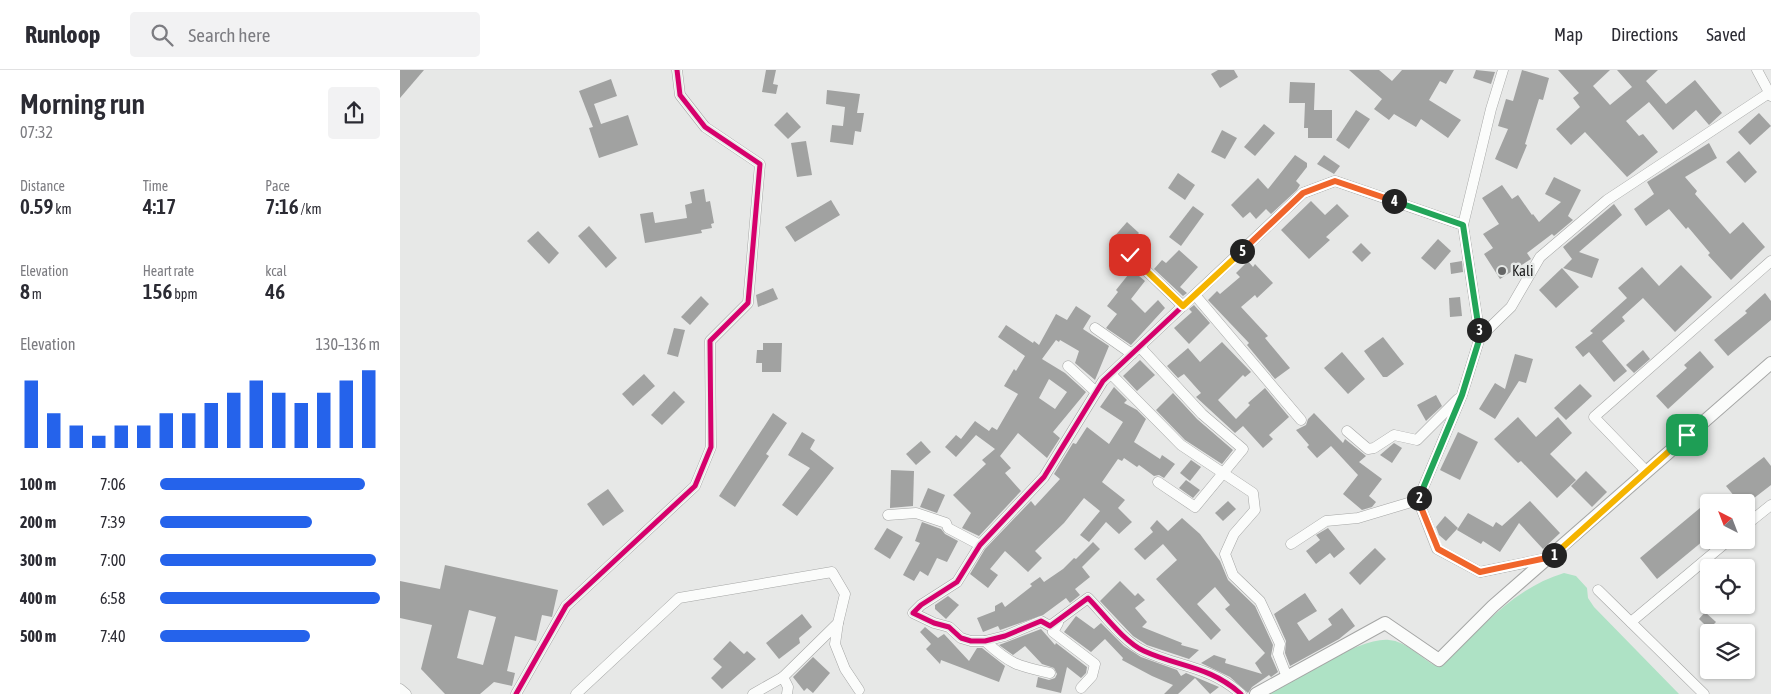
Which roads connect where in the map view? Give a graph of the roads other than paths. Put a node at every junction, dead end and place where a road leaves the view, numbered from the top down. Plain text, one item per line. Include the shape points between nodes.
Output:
1 (677, 70) edge
2 (1503, 70) edge
3 (1757, 70) edge
4 (1770, 94) edge
5 (1463, 225) junction
6 (1130, 255) dead end
7 (1771, 261) edge
8 (1195, 295) junction
9 (1183, 306) junction
10 (1095, 328) dead end
11 (1480, 337) junction
12 (1136, 350) junction
13 (1771, 363) edge
14 (1068, 366) dead end
15 (1111, 374) junction
16 (1096, 392) junction
17 (1462, 395) junction
18 (1301, 420) dead end
19 (1348, 431) dead end
20 (1646, 471) junction
21 (1223, 472) junction
22 (1158, 482) dead end
23 (1418, 500) junction
24 (1771, 504) edge
25 (888, 515) dead end
26 (1755, 517) edge
27 (1291, 544) dead end
28 (980, 545) junction
29 (1718, 549) edge
30 (1551, 557) junction
31 (1598, 590) dead end
32 (1060, 620) junction
33 (1631, 622) junction
34 (838, 623) junction
35 (985, 641) junction
36 (1050, 674) dead end
37 (783, 677) junction
38 (1287, 677) junction
39 (1081, 688) dead end
40 (400, 689) edge
41 (859, 690) dead end
42 (406, 694) edge
43 (516, 694) edge
44 (576, 694) edge
45 (753, 694) edge
46 (787, 694) edge
47 (1241, 694) edge
48 (1256, 694) edge
49 (1704, 694) edge

1 - 43 street via 680,95 705,127 760,164 748,303 710,341 711,446 695,486 566,606
2 - 5 street
3 - 4 street
4 - 11 street via 1607,200 1584,219 1540,257 1511,307
5 - 8 street via 1335,181 1303,193
5 - 11 street
6 - 9 street
7 - 20 street via 1594,417
8 - 9 street
8 - 18 street
9 - 12 street
10 - 12 street
11 - 17 street
12 - 15 street
12 - 21 street via 1243,449
13 - 20 street
14 - 16 street
15 - 16 street
15 - 21 street via 1181,445
16 - 28 street via 1044,477
17 - 19 street via 1417,440 1394,435 1368,449
17 - 23 street
20 - 30 street
21 - 22 street via 1195,507
21 - 38 street via 1253,493 1255,510 1234,534 1225,554 1233,575 1260,601 1280,644 1278,654
23 - 27 street via 1358,518 1326,521
23 - 30 street via 1438,549 1480,572
24 - 26 street
25 - 28 street via 916,513 946,523 948,528
28 - 35 street via 957,582 913,612 948,627 961,638
29 - 33 street
30 - 38 street via 1493,606 1439,660 1385,623
31 - 33 street
32 - 35 street via 1050,626 1041,621
32 - 39 street via 1053,632 1095,664 1092,676
32 - 47 street via 1088,598 1142,650 1217,676
33 - 49 street
34 - 37 street
34 - 41 street via 835,644
34 - 44 street via 845,594 832,572 679,598
35 - 36 street via 1016,666
37 - 45 street
37 - 46 street via 788,687
38 - 48 street
40 - 42 street

